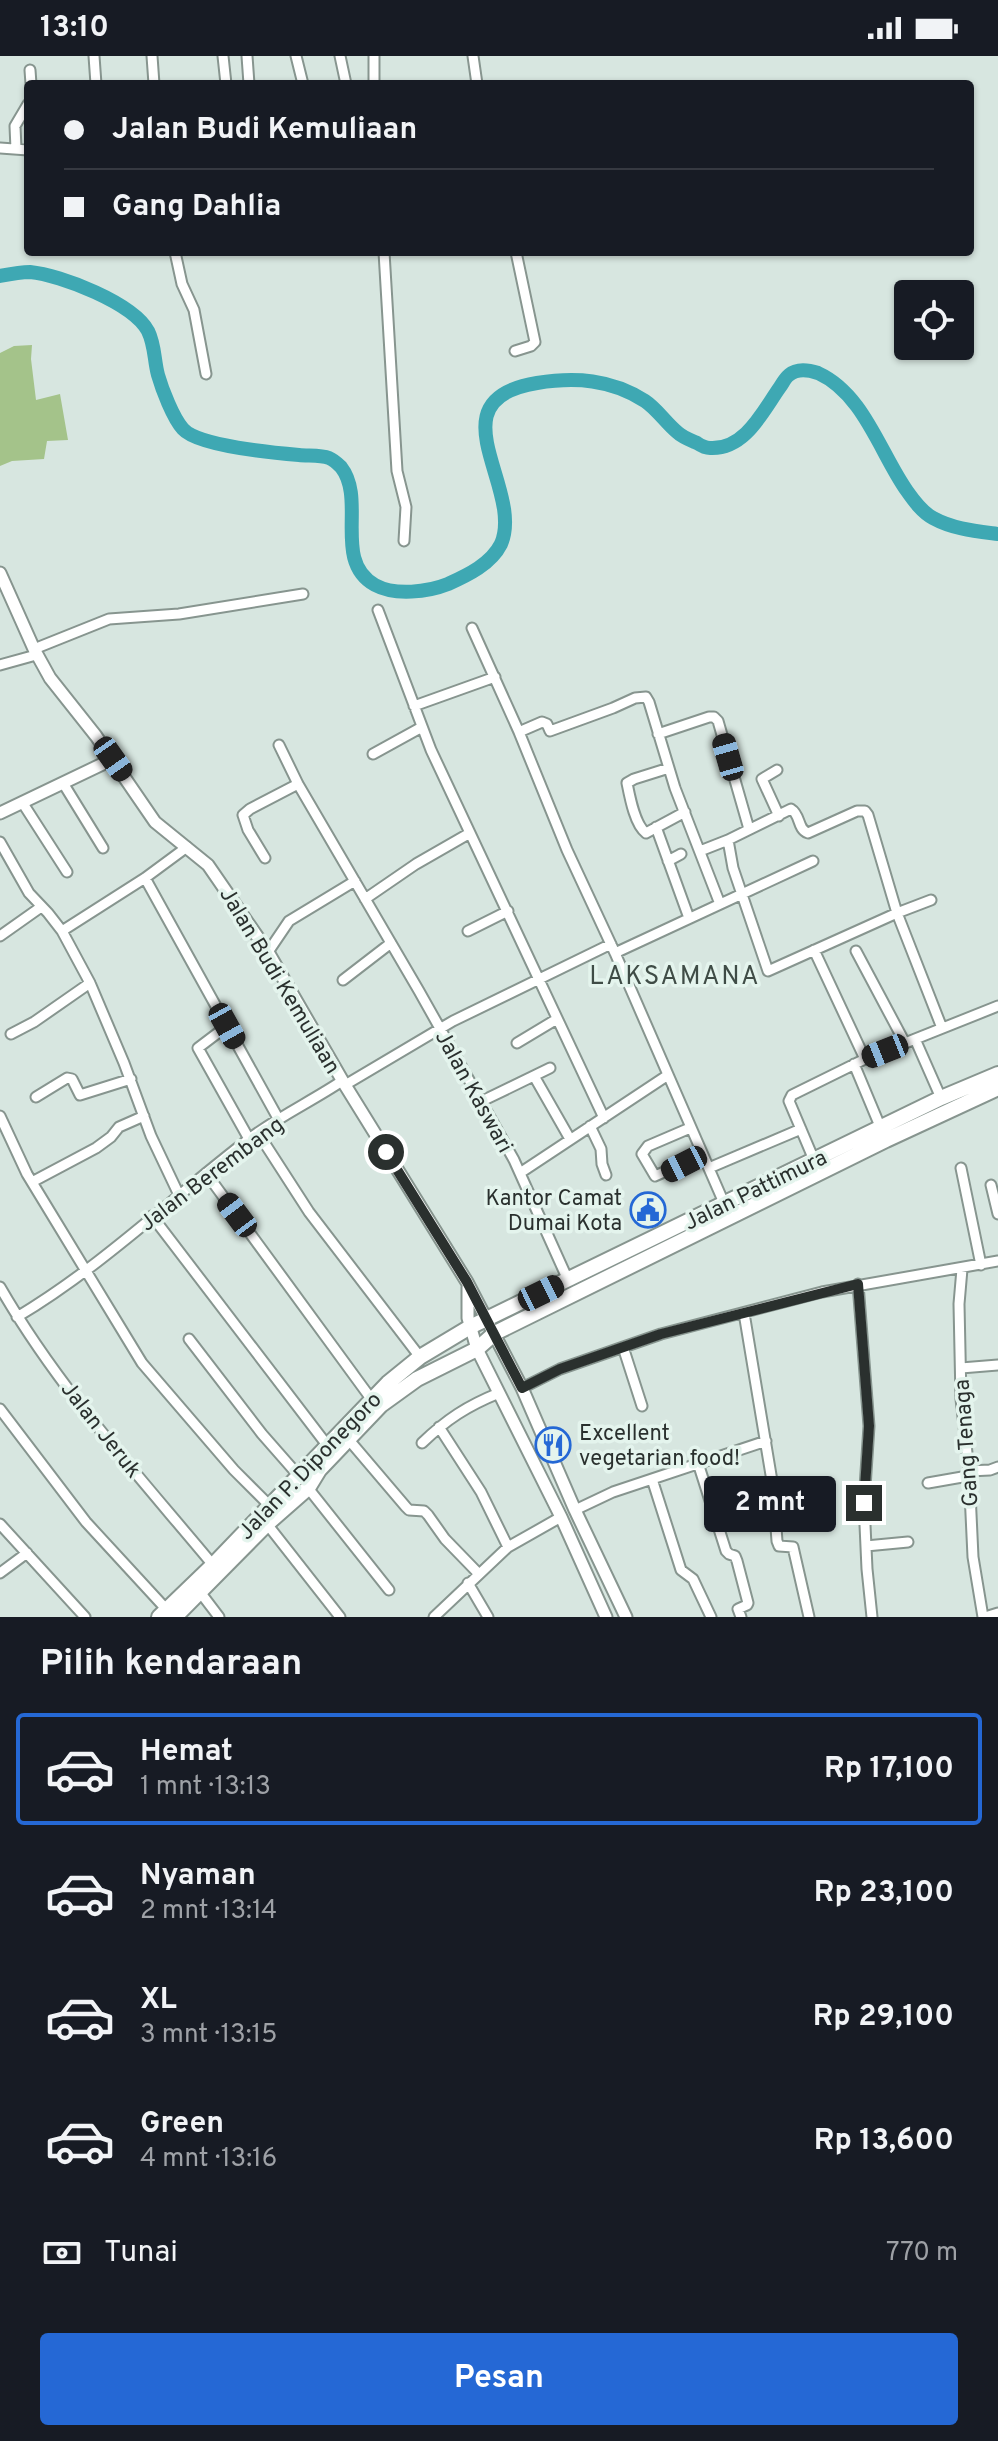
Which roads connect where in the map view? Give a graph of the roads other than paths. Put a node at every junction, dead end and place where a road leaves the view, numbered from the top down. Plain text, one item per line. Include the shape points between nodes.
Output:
1 (94, 56) edge
2 (152, 56) edge
3 (223, 56) edge
4 (247, 56) edge
5 (296, 56) edge
6 (340, 56) edge
7 (374, 56) edge
8 (473, 56) edge
9 (30, 70) dead end
10 (31, 80) edge
11 (96, 80) edge
12 (154, 80) edge
13 (226, 80) edge
14 (249, 80) edge
15 (302, 80) edge
16 (345, 80) edge
17 (374, 80) edge
18 (476, 80) edge
19 (24, 111) edge
20 (0, 148) edge
21 (16, 149) junction
22 (24, 150) edge
23 (176, 256) edge
24 (384, 256) edge
25 (517, 256) edge
26 (515, 351) dead end
27 (206, 374) dead end
28 (404, 541) dead end
29 (0, 573) edge
30 (303, 594) dead end
31 (378, 610) dead end
32 (472, 628) dead end
33 (35, 652) junction
34 (0, 665) edge
35 (495, 677) junction
36 (414, 706) junction
37 (422, 727) junction
38 (519, 732) junction
39 (658, 734) junction
40 (279, 745) dead end
41 (373, 754) dead end
42 (113, 759) junction
43 (669, 768) junction
44 (777, 770) dead end
45 (63, 783) junction
46 (298, 784) junction
47 (22, 802) junction
48 (685, 812) junction
49 (0, 813) edge
50 (779, 816) junction
51 (656, 827) junction
52 (749, 829) junction
53 (470, 833) junction
54 (728, 840) junction
55 (0, 842) edge
56 (187, 847) junction
57 (103, 848) dead end
58 (692, 850) junction
59 (265, 858) dead end
60 (668, 861) junction
61 (813, 861) dead end
62 (67, 872) dead end
63 (145, 878) junction
64 (355, 881) junction
65 (742, 893) junction
66 (931, 900) dead end
67 (368, 904) junction
68 (720, 904) junction
69 (41, 907) junction
70 (508, 911) junction
71 (897, 913) junction
72 (689, 918) junction
73 (62, 931) junction
74 (468, 931) dead end
75 (0, 936) edge
76 (391, 943) junction
77 (613, 948) junction
78 (814, 950) junction
79 (856, 951) dead end
80 (268, 952) junction
81 (539, 978) junction
82 (343, 980) dead end
83 (90, 983) junction
84 (998, 1006) edge
85 (557, 1019) junction
86 (227, 1026) junction
87 (440, 1028) junction
88 (942, 1028) junction
89 (11, 1034) dead end
90 (910, 1041) junction
91 (517, 1043) dead end
92 (865, 1059) junction
93 (854, 1064) junction
94 (550, 1068) dead end
95 (998, 1074) edge
96 (668, 1075) junction
97 (534, 1076) junction
98 (131, 1079) junction
99 (344, 1083) junction
100 (998, 1088) edge
101 (36, 1097) dead end
102 (941, 1098) junction
103 (482, 1101) junction
104 (0, 1116) edge
105 (144, 1116) junction
106 (604, 1118) junction
107 (279, 1120) junction
108 (590, 1126) junction
109 (690, 1128) junction
110 (801, 1129) junction
111 (883, 1134) junction
112 (254, 1136) junction
113 (570, 1139) junction
114 (702, 1155) junction
115 (814, 1160) junction
116 (709, 1168) junction
117 (961, 1168) dead end
118 (206, 1173) junction
119 (520, 1173) junction
120 (606, 1175) dead end
121 (32, 1182) junction
122 (991, 1185) dead end
123 (179, 1195) junction
124 (724, 1203) junction
125 (998, 1214) edge
126 (152, 1216) junction
127 (998, 1261) edge
128 (981, 1265) junction
129 (962, 1269) junction
130 (84, 1270) junction
131 (568, 1280) junction
132 (467, 1282) junction
133 (858, 1284) junction
134 (0, 1287) edge
135 (744, 1313) junction
136 (17, 1317) junction
137 (492, 1326) junction
138 (470, 1327) junction
139 (189, 1339) dead end
140 (623, 1347) junction
141 (477, 1349) junction
142 (420, 1357) junction
143 (998, 1365) edge
144 (961, 1368) junction
145 (522, 1388) junction
146 (499, 1393) junction
147 (372, 1400) junction
148 (642, 1406) dead end
149 (0, 1409) edge
150 (439, 1427) junction
151 (349, 1440) junction
152 (766, 1441) junction
153 (422, 1443) dead end
154 (327, 1445) junction
155 (698, 1463) junction
156 (998, 1467) edge
157 (968, 1474) junction
158 (298, 1475) junction
159 (652, 1479) junction
160 (928, 1483) dead end
161 (308, 1488) junction
162 (270, 1506) junction
163 (575, 1510) junction
164 (561, 1517) junction
165 (0, 1524) edge
166 (267, 1524) junction
167 (908, 1542) dead end
168 (866, 1546) junction
169 (508, 1547) junction
170 (27, 1553) junction
171 (213, 1565) junction
172 (0, 1573) edge
173 (478, 1573) junction
174 (468, 1583) junction
175 (389, 1590) dead end
176 (200, 1592) junction
177 (998, 1613) edge
178 (167, 1615) edge
179 (85, 1617) edge
180 (219, 1617) edge
181 (340, 1617) edge
182 (434, 1617) edge
183 (488, 1617) edge
184 (606, 1617) edge
185 (626, 1617) edge
186 (711, 1617) edge
187 (741, 1617) edge
188 (809, 1617) edge
189 (872, 1617) edge
190 (984, 1617) edge

1 - 11 street
2 - 12 street
3 - 13 street
4 - 14 street
5 - 15 street
6 - 16 street
7 - 17 street
8 - 18 street
9 - 10 street
19 - 21 street via 15,126
20 - 21 street
21 - 22 street
23 - 27 street via 194,310
24 - 28 street via 397,471 406,507
25 - 26 street via 535,342
29 - 33 street, Jalan Budi Kemuliaan
30 - 33 street via 109,619
31 - 36 street
32 - 35 street
33 - 34 street
33 - 42 street, Jalan Budi Kemuliaan
35 - 36 street
35 - 38 street
36 - 37 street
37 - 41 street
37 - 53 street
38 - 39 street via 542,722 550,731 643,696
38 - 77 street
39 - 43 street
39 - 52 street via 709,717 718,721
40 - 46 street, Jalan Kaswari
42 - 45 street
42 - 56 street, Jalan Budi Kemuliaan via 155,822
43 - 48 street
43 - 51 street via 627,785 644,833
44 - 50 street via 762,779
45 - 47 street
45 - 57 street
46 - 59 street via 243,815
46 - 64 street, Jalan Kaswari
47 - 49 street
47 - 62 street
48 - 51 street
48 - 58 street
50 - 52 street
50 - 71 street via 795,810 801,829 808,833 865,811
51 - 60 street
52 - 54 street
53 - 67 street via 416,864
53 - 70 street
54 - 58 street
54 - 65 street
55 - 69 street
56 - 63 street
56 - 80 street, Jalan Budi Kemuliaan via 214,873
58 - 60 street
58 - 68 street
60 - 72 street
61 - 65 street, Jalan Berembang
63 - 73 street
63 - 86 street
64 - 67 street, Jalan Kaswari
64 - 80 street via 289,921
65 - 68 street, Jalan Berembang
65 - 78 street via 768,971
66 - 71 street
67 - 76 street, Jalan Kaswari
68 - 72 street, Jalan Berembang
69 - 73 street
69 - 75 street
70 - 74 street
70 - 81 street
71 - 78 street
71 - 88 street
72 - 77 street, Jalan Berembang
73 - 83 street
76 - 82 street
76 - 87 street, Jalan Kaswari
77 - 81 street, Jalan Berembang
77 - 96 street
78 - 92 street
79 - 90 street
80 - 99 street, Jalan Budi Kemuliaan
81 - 85 street
81 - 87 street, Jalan Berembang
83 - 89 street
83 - 98 street
84 - 88 street
85 - 91 street
85 - 106 street
86 - 107 street
86 - 112 street via 198,1048
87 - 99 street, Jalan Berembang
87 - 103 street, Jalan Kaswari
88 - 90 street
90 - 92 street
90 - 102 street
92 - 93 street
93 - 110 street via 790,1096
93 - 111 street
94 - 97 street
95 - 102 main road, Jalan Pattimura
96 - 106 street
96 - 109 street
97 - 103 street
97 - 113 street
98 - 101 street via 80,1095 67,1078
98 - 105 street
99 - 107 street, Jalan Berembang
99 - 132 street, Jalan Budi Kemuliaan
100 - 111 main road, Jalan Pattimura
102 - 111 main road, Jalan Pattimura
103 - 119 street, Jalan Kaswari
104 - 121 street
105 - 121 street
105 - 123 street
106 - 108 street
107 - 112 street, Jalan Berembang
108 - 113 street
108 - 120 street
109 - 114 street
109 - 114 street via 648,1146 642,1154 655,1176
110 - 115 street
110 - 116 street
111 - 115 main road, Jalan Pattimura
111 - 137 main road, Jalan Pattimura
112 - 118 street, Jalan Berembang
112 - 142 street
113 - 119 street
114 - 116 street
115 - 124 main road, Jalan Pattimura
116 - 124 street
117 - 128 street
118 - 123 street, Jalan Berembang
118 - 147 street
119 - 131 street, Jalan Kaswari
121 - 130 street
122 - 125 street
123 - 126 street, Jalan Berembang
124 - 131 main road, Jalan Pattimura
126 - 130 street, Jalan Berembang
126 - 154 street
127 - 128 street
128 - 129 street
129 - 133 street
129 - 144 street, Gang Tenaga
130 - 136 street, Jalan Berembang
130 - 162 street via 142,1363
131 - 137 main road, Jalan Pattimura
132 - 137 street, Jalan Budi Kemuliaan
132 - 138 street, Jalan Budi Kemuliaan
133 - 135 street
133 - 168 street via 869,1426
134 - 136 street, Jalan Jeruk
135 - 140 street
135 - 152 street
136 - 171 street, Jalan Jeruk
137 - 138 main road, Jalan Pattimura
137 - 141 main road
137 - 145 street, Jalan Budi Kemuliaan
138 - 141 street, Jalan Budi Kemuliaan
138 - 142 main road, Jalan P. Diponegoro
139 - 158 street
140 - 145 street
140 - 148 street
141 - 146 street, Jalan Budi Kemuliaan
141 - 151 main road via 390,1398
142 - 147 main road, Jalan P. Diponegoro
143 - 144 street
144 - 157 street, Gang Tenaga
145 - 163 street, Jalan Budi Kemuliaan
146 - 150 street via 459,1411
146 - 164 street, Jalan Budi Kemuliaan
147 - 154 main road, Jalan P. Diponegoro
149 - 178 street via 86,1522
150 - 153 street
150 - 169 street via 481,1492
151 - 161 main road
151 - 173 street via 406,1507 424,1511
152 - 155 street
152 - 188 street via 778,1544 793,1547
154 - 158 main road, Jalan P. Diponegoro
155 - 159 street
155 - 187 street via 726,1551 737,1561 748,1603 738,1609
156 - 157 street
157 - 160 street
157 - 190 street, Gang Tenaga via 973,1557
158 - 162 main road, Jalan P. Diponegoro
159 - 163 street
159 - 186 street via 681,1570 693,1579
161 - 166 main road
161 - 175 street
162 - 171 main road, Jalan P. Diponegoro
163 - 185 street, Jalan Budi Kemuliaan
164 - 169 street
164 - 184 street, Jalan Budi Kemuliaan
165 - 170 street
166 - 176 main road
166 - 181 street
167 - 168 street
168 - 189 street
169 - 173 street
170 - 172 street
170 - 179 street
171 - 178 main road, Jalan P. Diponegoro
173 - 174 street
174 - 182 street
174 - 183 street
176 - 178 main road
176 - 180 street
177 - 190 street

